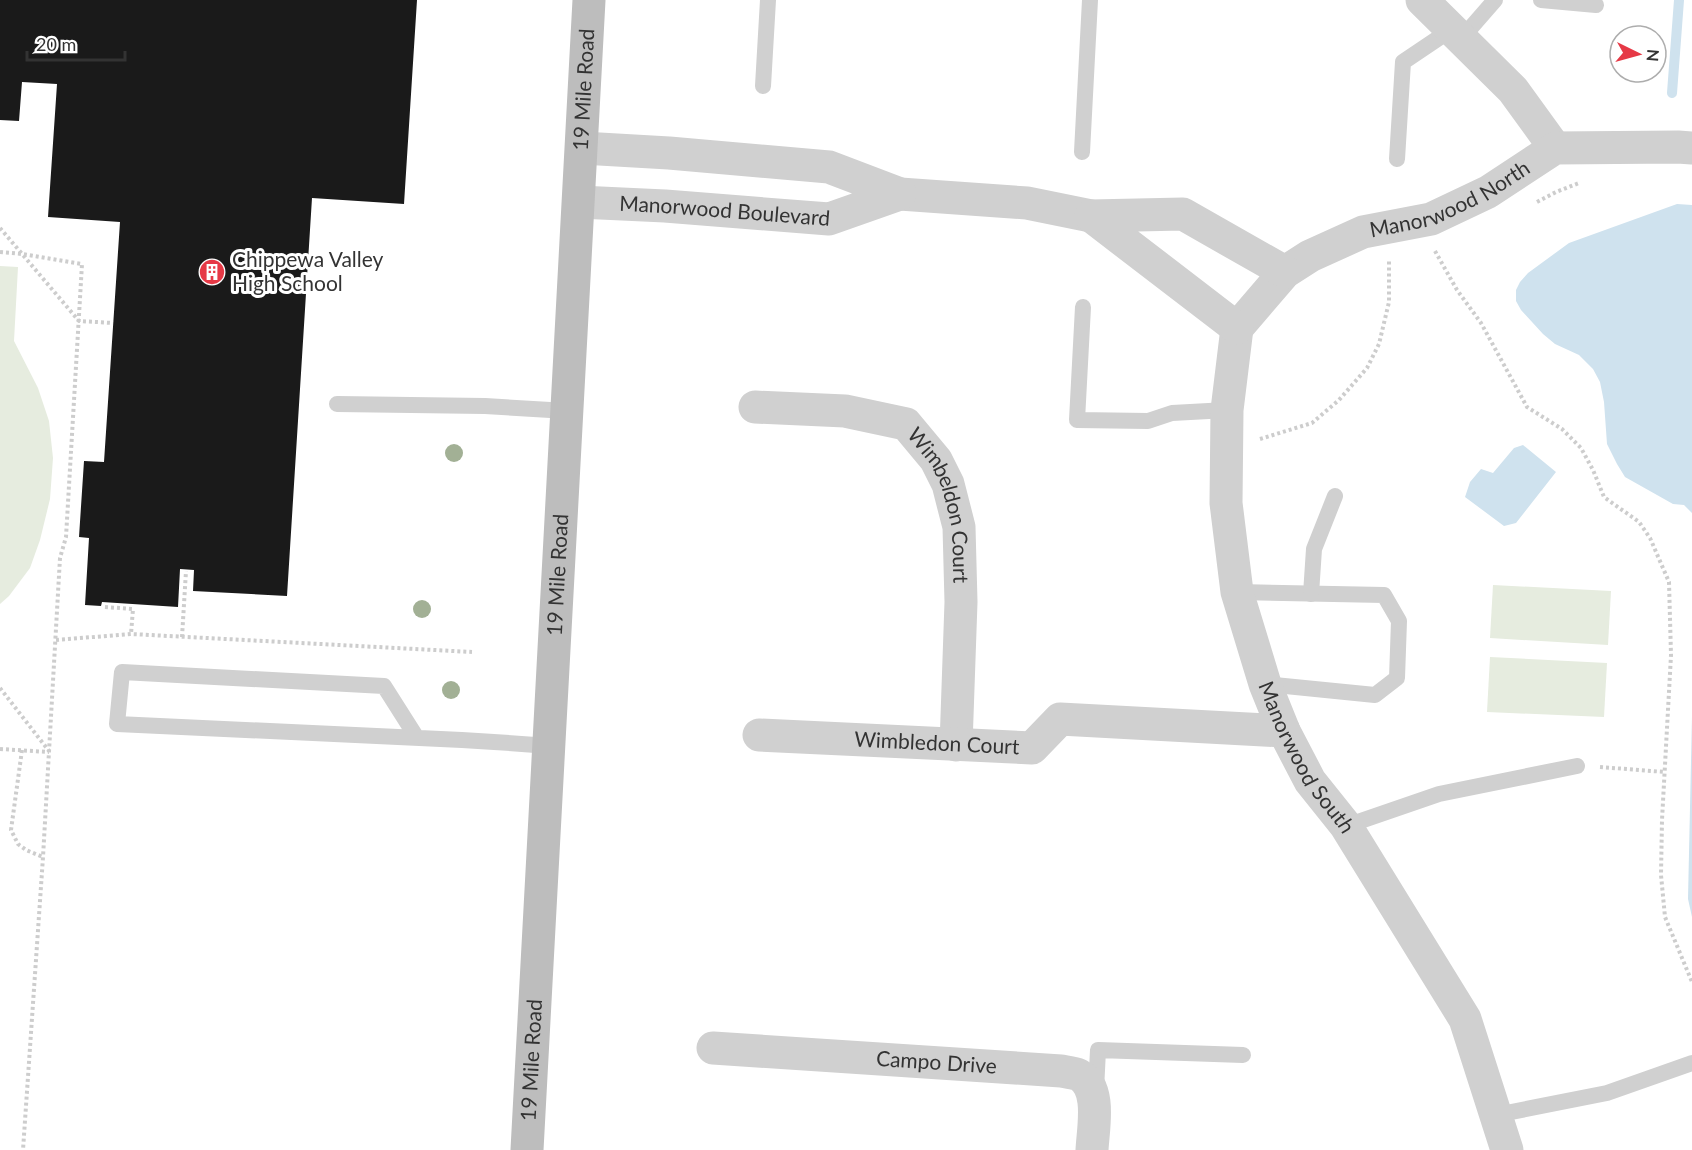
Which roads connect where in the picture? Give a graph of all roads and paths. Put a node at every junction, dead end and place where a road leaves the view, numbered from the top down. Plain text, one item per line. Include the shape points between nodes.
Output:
1 (589, 0) edge
2 (768, 0) edge
3 (1090, 0) edge
4 (1422, 0) edge
5 (1495, 0) edge
6 (1540, 0) edge
7 (1596, 5) dead end
8 (1456, 34) junction
9 (763, 86) dead end
10 (582, 148) junction
11 (1555, 148) junction
12 (1692, 148) edge
13 (1083, 152) dead end
14 (1397, 159) dead end
15 (1585, 180) dead end
16 (900, 194) junction
17 (579, 202) junction
18 (1530, 207) dead end
19 (1090, 216) junction
20 (0, 228) edge
21 (1442, 248) dead end
22 (0, 252) edge
23 (22, 254) junction
24 (1400, 258) dead end
25 (1285, 272) junction
26 (1083, 307) dead end
27 (79, 321) junction
28 (113, 323) dead end
29 (1237, 328) junction
30 (337, 404) dead end
31 (755, 407) dead end
32 (1227, 410) junction
33 (567, 411) junction
34 (1252, 441) dead end
35 (1335, 496) dead end
36 (186, 571) dead end
37 (1237, 592) junction
38 (1311, 594) junction
39 (105, 607) dead end
40 (131, 634) junction
41 (183, 637) junction
42 (56, 640) junction
43 (472, 652) dead end
44 (1265, 684) junction
45 (0, 688) edge
46 (1284, 731) junction
47 (759, 735) dead end
48 (417, 738) junction
49 (956, 745) junction
50 (549, 746) junction
51 (0, 749) edge
52 (22, 750) junction
53 (49, 752) junction
54 (1577, 766) joint
55 (1665, 772) junction
56 (1346, 826) junction
57 (44, 856) junction
58 (1692, 982) edge
59 (713, 1048) dead end
60 (1243, 1055) dead end
61 (1692, 1063) edge
62 (1095, 1106) junction
63 (1496, 1115) junction
64 (23, 1150) edge
65 (527, 1150) edge
66 (1092, 1150) edge
67 (1507, 1150) edge

1 - 10 street, 19 Mile Road
2 - 9 lane
3 - 13 lane
4 - 8 street
5 - 8 lane
6 - 7 lane
8 - 11 street via 1513,90
8 - 14 lane via 1403,62
10 - 16 street, Manorwood Boulevard via 830,167
10 - 17 street, 19 Mile Road
11 - 12 street, Manorwood North
11 - 25 street, Manorwood North via 1488,192 1431,219 1363,232
15 - 18 path
16 - 17 street, Manorwood Boulevard via 829,219
16 - 19 street, Manorwood Boulevard via 1027,203
17 - 33 street, 19 Mile Road
19 - 25 street, Manorwood Boulevard via 1183,214
19 - 29 street, Manorwood Boulevard
20 - 23 path
21 - 55 path via 1434,251 1481,323 1527,407 1562,429 1581,448 1604,497 1640,522 1669,582 1671,655
22 - 23 path
23 - 27 path
23 - 27 path via 82,264
24 - 34 path via 1388,260 1389,302 1379,344 1367,368 1312,423
25 - 29 street, Manorwood North
26 - 32 lane via 1077,420 1148,421 1172,413
27 - 28 path
27 - 42 path
29 - 32 street, Manorwood South
30 - 33 lane
31 - 49 street, Wimbeldon Court via 845,411 906,424 936,460 948,484 959,527
32 - 37 street, Manorwood South via 1226,503
33 - 50 street, 19 Mile Road
35 - 38 lane via 1314,549
36 - 41 path
37 - 38 lane
37 - 44 street, Manorwood South
38 - 44 lane via 1384,596 1399,621 1396,678 1375,694
39 - 40 path via 133,609
40 - 41 path
40 - 42 path
41 - 43 path
42 - 53 path
44 - 46 street, Manorwood South
45 - 53 path
46 - 49 street, Wimbledon Court via 1060,719 1032,748
46 - 56 street, Manorwood South via 1310,781
47 - 49 street, Wimbledon Court
48 - 48 lane via 117,724 122,672 384,686
48 - 50 lane
50 - 65 street, 19 Mile Road
51 - 52 path
52 - 53 path
52 - 57 path via 11,830 18,844
53 - 57 path
54 - 55 path
54 - 56 lane via 1440,794
55 - 58 path via 1661,875 1665,917
56 - 63 street, Manorwood South via 1465,1018
57 - 64 path
59 - 62 street, Campo Drive via 1061,1071 1077,1074 1089,1083
60 - 62 lane via 1098,1050
61 - 63 lane via 1606,1093
62 - 66 street, Campo Drive
63 - 67 street, Manorwood South

